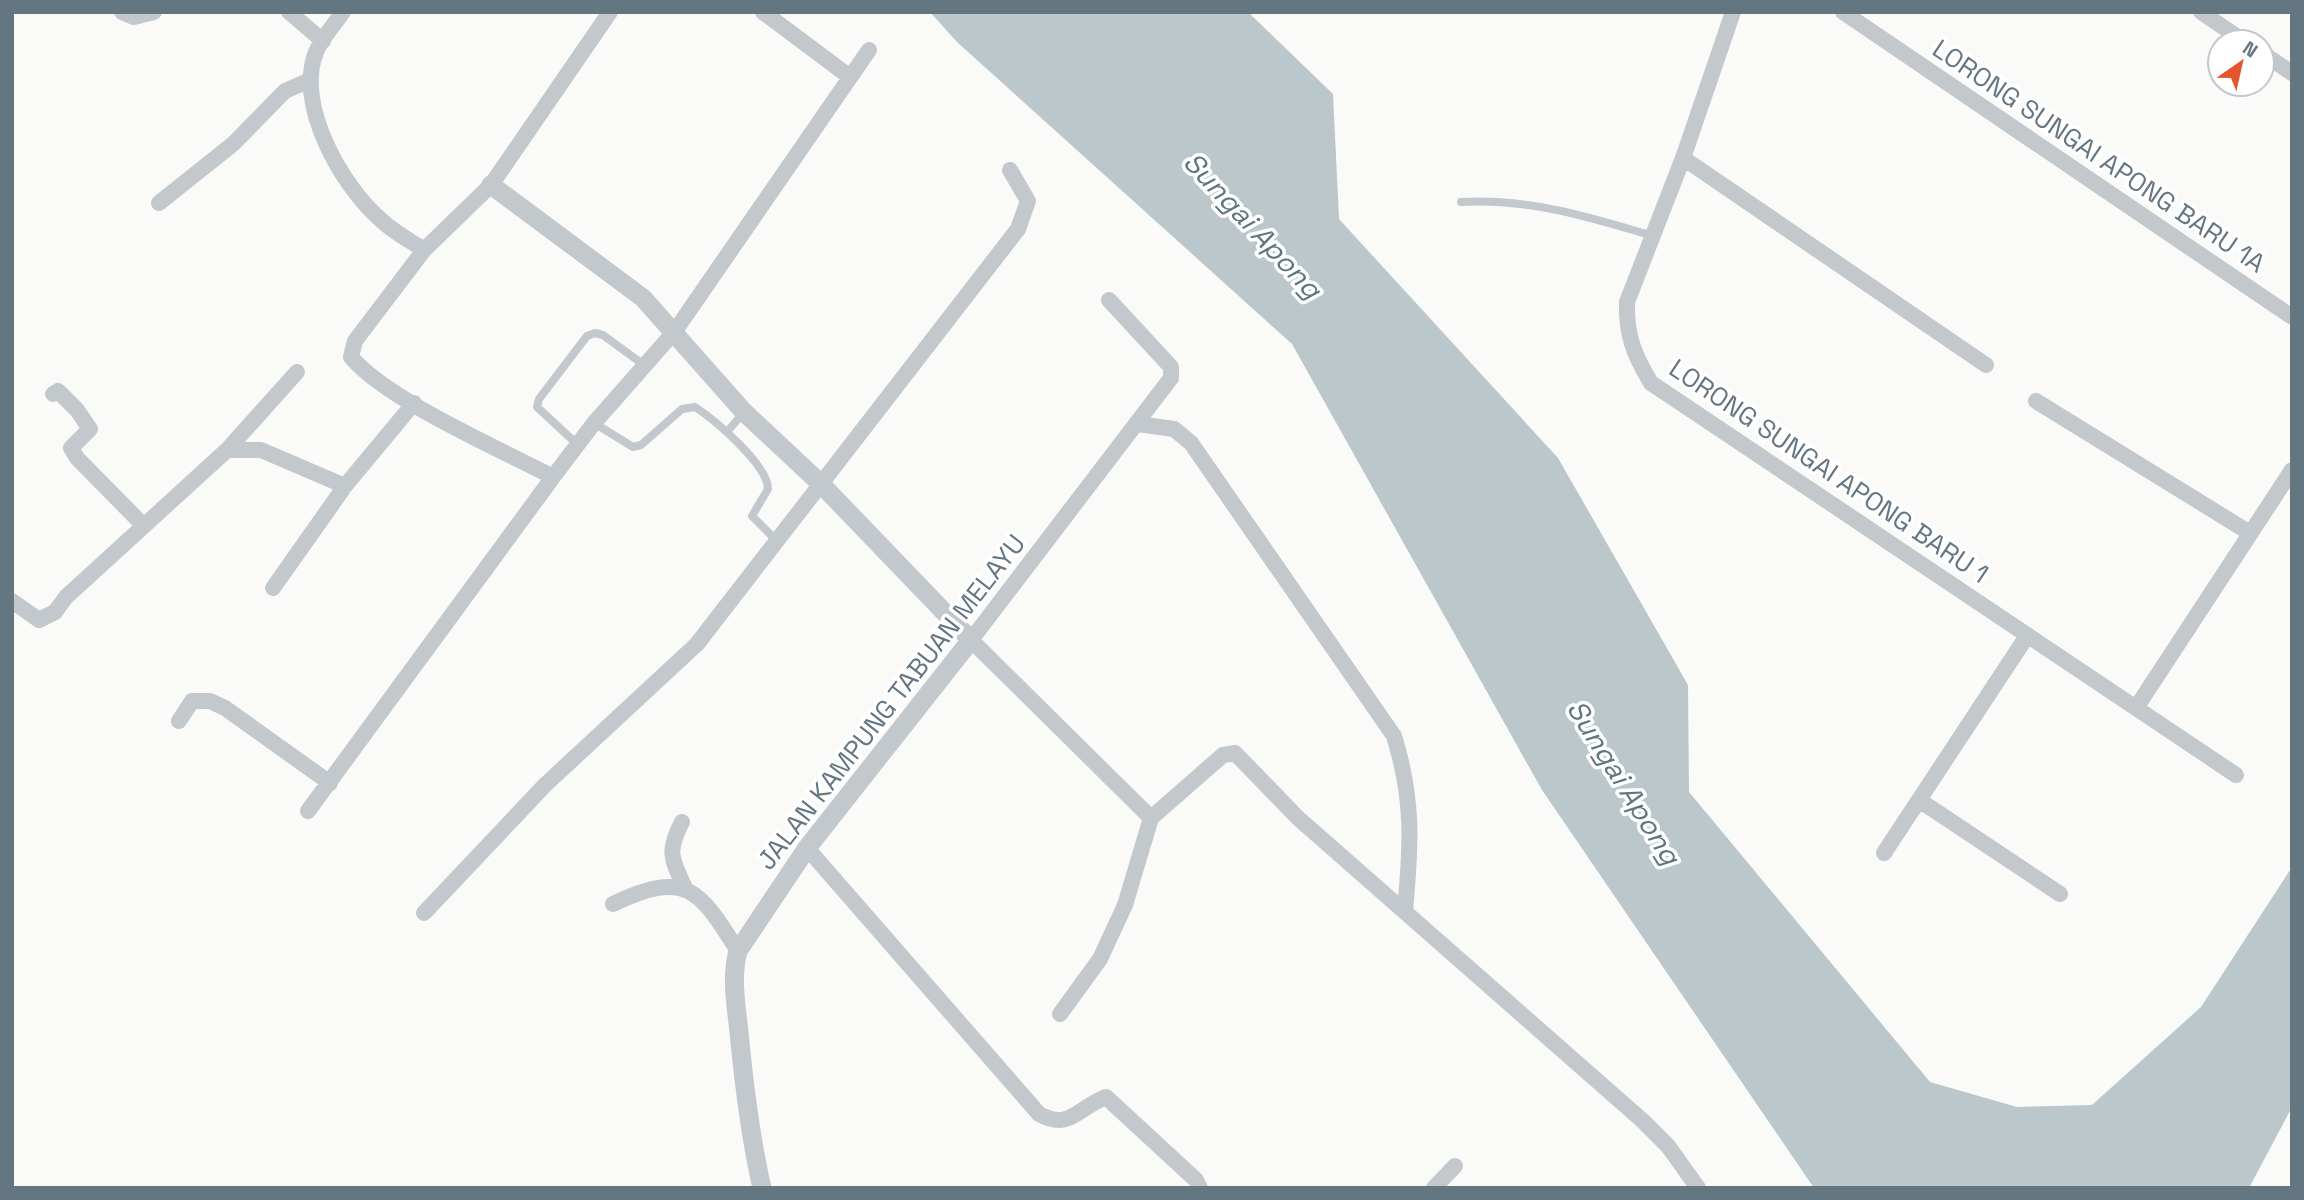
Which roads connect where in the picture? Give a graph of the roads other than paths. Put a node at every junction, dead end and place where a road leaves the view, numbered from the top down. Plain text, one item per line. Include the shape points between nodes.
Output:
1 (121, 12) edge
2 (153, 12) edge
3 (289, 12) edge
4 (343, 12) edge
5 (610, 12) edge
6 (764, 12) edge
7 (1733, 12) edge
8 (1843, 12) edge
9 (2201, 12) edge
10 (2224, 28) edge
11 (323, 41) junction
12 (869, 50) dead end
13 (2276, 62) edge
14 (2292, 73) edge
15 (850, 78) junction
16 (310, 80) junction
17 (1683, 158) junction
18 (1010, 170) dead end
19 (491, 185) junction
20 (1461, 202) dead end
21 (159, 203) dead end
22 (1653, 236) junction
23 (424, 250) junction
24 (1109, 300) dead end
25 (2292, 317) edge
26 (675, 331) junction
27 (644, 365) junction
28 (1986, 365) dead end
29 (297, 372) dead end
30 (53, 394) dead end
31 (2036, 401) dead end
32 (414, 403) junction
33 (744, 412) junction
34 (594, 423) junction
35 (1138, 424) junction
36 (727, 432) junction
37 (578, 445) junction
38 (227, 450) junction
39 (2292, 470) edge
40 (552, 477) junction
41 (822, 485) junction
42 (345, 486) junction
43 (144, 526) junction
44 (2250, 533) junction
45 (778, 542) junction
46 (273, 588) dead end
47 (12, 601) edge
48 (2027, 636) junction
49 (971, 640) junction
50 (2136, 708) junction
51 (179, 721) dead end
52 (2236, 775) dead end
53 (330, 783) junction
54 (1919, 800) junction
55 (308, 811) dead end
56 (1151, 818) junction
57 (682, 822) dead end
58 (807, 848) junction
59 (1884, 853) dead end
60 (685, 888) junction
61 (2060, 894) dead end
62 (613, 904) dead end
63 (1405, 911) junction
64 (424, 913) dead end
65 (738, 951) junction
66 (1060, 1014) dead end
67 (1455, 1166) dead end
68 (762, 1188) edge
69 (1200, 1188) edge
70 (1434, 1188) edge
71 (1698, 1188) edge

1 - 2 street via 134,17
3 - 11 street
4 - 11 street
5 - 19 street
6 - 15 street
7 - 17 street, LORONG SUNGAI APONG BARU 1
8 - 25 street, LORONG SUNGAI APONG BARU 1A
9 - 10 street
11 - 16 street
12 - 15 street
13 - 14 street
15 - 26 street
16 - 21 street via 285,91 233,144
16 - 23 street via 315,116 344,178 380,219
17 - 22 street, LORONG SUNGAI APONG BARU 1
17 - 28 street
18 - 41 street via 1028,201 1018,229
19 - 23 street
19 - 26 street via 643,298
20 - 22 lane via 1510,202 1582,215
22 - 48 street, LORONG SUNGAI APONG BARU 1 via 1627,302 1626,328 1633,354 1651,383
23 - 32 street via 355,341 351,357 362,370
24 - 35 street, JALAN KAMPUNG TABUAN MELAYU via 1171,367 1172,374
26 - 27 street
26 - 33 street
27 - 34 street
27 - 37 lane via 603,335 587,336 537,407
29 - 38 street
30 - 43 street via 58,391 66,397 90,429 71,448 77,458
31 - 44 street
32 - 40 street
32 - 42 street
33 - 36 lane
33 - 41 street
34 - 36 lane via 633,447 641,446 682,409 695,407
34 - 37 street
35 - 49 street, JALAN KAMPUNG TABUAN MELAYU
35 - 63 street via 1174,429 1191,443 1394,736 1405,771 1412,836
36 - 45 lane via 765,475 768,489 752,516
37 - 40 street
38 - 42 street via 261,450
38 - 43 street
39 - 44 street
40 - 53 street
41 - 45 street
41 - 49 street
42 - 46 street
43 - 47 street via 55,612 39,620
44 - 50 street
45 - 64 street via 697,644 545,785
48 - 50 street, LORONG SUNGAI APONG BARU 1
48 - 54 street
49 - 56 street
49 - 58 street, JALAN KAMPUNG TABUAN MELAYU
50 - 52 street, LORONG SUNGAI APONG BARU 1
51 - 53 street via 192,701 210,701
53 - 55 street
54 - 59 street
54 - 61 street
56 - 63 street via 1223,755 1235,753 1298,818
56 - 66 street via 1139,866 1100,959
57 - 60 street via 671,843 672,860
58 - 65 street, JALAN KAMPUNG TABUAN MELAYU
58 - 69 street via 1039,1114 1066,1122 1106,1097
60 - 62 street via 640,891
60 - 65 street via 702,898
63 - 71 street via 1643,1121
65 - 68 street, JALAN KAMPUNG TABUAN MELAYU via 735,992 747,1126
67 - 70 street

